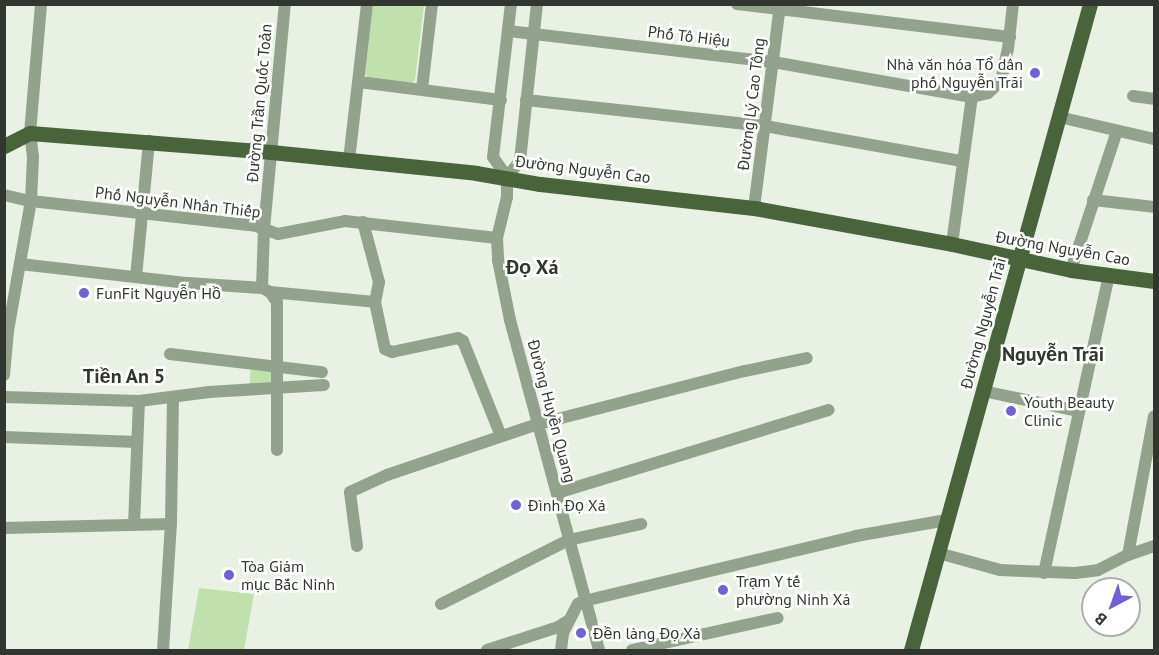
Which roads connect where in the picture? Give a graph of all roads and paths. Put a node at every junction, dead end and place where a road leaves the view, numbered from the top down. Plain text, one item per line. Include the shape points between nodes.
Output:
1 (41, 4) edge
2 (285, 4) edge
3 (367, 4) edge
4 (432, 4) edge
5 (511, 4) edge
6 (537, 4) edge
7 (737, 4) edge
8 (1012, 4) edge
9 (1090, 4) edge
10 (780, 6) edge
11 (508, 31) junction
12 (534, 34) junction
13 (1010, 37) junction
14 (773, 62) junction
15 (359, 82) junction
16 (422, 88) junction
17 (1133, 96) dead end
18 (972, 97) junction
19 (1155, 99) edge
20 (501, 100) junction
21 (526, 100) junction
22 (1059, 117) junction
23 (765, 126) junction
24 (1117, 131) junction
25 (30, 133) junction
26 (1155, 139) edge
27 (149, 141) junction
28 (4, 146) edge
29 (271, 152) junction
30 (349, 160) junction
31 (962, 161) junction
32 (507, 177) junction
33 (4, 195) edge
34 (1093, 200) junction
35 (31, 201) junction
36 (1155, 207) edge
37 (754, 208) junction
38 (142, 214) junction
39 (363, 222) junction
40 (264, 229) junction
41 (497, 238) junction
42 (952, 244) junction
43 (1019, 260) junction
44 (20, 264) junction
45 (1071, 270) junction
46 (1108, 276) junction
47 (136, 277) junction
48 (1155, 281) edge
49 (266, 290) junction
50 (375, 302) junction
51 (170, 354) dead end
52 (807, 358) dead end
53 (275, 368) junction
54 (4, 375) edge
55 (275, 388) junction
56 (983, 391) junction
57 (4, 397) edge
58 (173, 398) junction
59 (139, 401) junction
60 (829, 410) dead end
61 (1079, 411) junction
62 (1155, 416) edge
63 (538, 424) junction
64 (501, 436) junction
65 (4, 437) edge
66 (137, 441) junction
67 (277, 450) dead end
68 (1151, 457) edge
69 (557, 492) junction
70 (947, 520) junction
71 (640, 524) dead end
72 (134, 525) junction
73 (171, 525) junction
74 (4, 528) edge
75 (569, 540) junction
76 (357, 546) dead end
77 (1155, 546) edge
78 (938, 554) junction
79 (1128, 555) junction
80 (1044, 573) junction
81 (584, 601) junction
82 (441, 604) dead end
83 (778, 618) dead end
84 (570, 620) junction
85 (163, 651) edge
86 (487, 651) edge
87 (561, 651) edge
88 (599, 651) edge
89 (632, 651) edge
90 (911, 651) edge

1 - 25 street
2 - 29 street, Đường Trần Quốc Toản
3 - 15 street
4 - 16 street
5 - 11 street
6 - 12 street, Đường Huyền Quang
7 - 10 street
8 - 13 street
9 - 22 main road, Đường Nguyễn Trãi
10 - 13 street
10 - 14 street, Đường Lý Cao Tông
11 - 12 street, Phố Tô Hiệu
11 - 20 street
12 - 14 street, Phố Tô Hiệu
12 - 21 street, Đường Huyền Quang
13 - 18 street via 1001,81 988,93
14 - 18 street, Phố Tô Hiệu
14 - 23 street, Đường Lý Cao Tông
15 - 16 street
15 - 30 street
16 - 20 street
17 - 19 street
18 - 31 street
20 - 32 street via 493,157
21 - 23 street
21 - 32 street, Đường Huyền Quang via 520,161
22 - 24 street
22 - 43 main road, Đường Nguyễn Trãi
23 - 31 street
23 - 37 street, Đường Lý Cao Tông
24 - 26 street
24 - 34 street
25 - 27 main road, Đường Nguyễn Cao
25 - 28 main road
25 - 35 street
27 - 29 main road, Đường Nguyễn Cao
27 - 38 street
29 - 30 main road, Đường Nguyễn Cao
29 - 40 street, Đường Trần Quốc Toản
30 - 32 main road, Đường Nguyễn Cao
31 - 42 street
32 - 37 main road, Đường Nguyễn Cao
32 - 41 street, Đường Huyền Quang via 507,197
33 - 35 street, Phố Nguyễn Nhân Thiếp
34 - 36 street
34 - 45 street
35 - 38 street, Phố Nguyễn Nhân Thiếp
35 - 44 street
37 - 42 main road, Đường Nguyễn Cao
38 - 40 street, Phố Nguyễn Nhân Thiếp
38 - 47 street
39 - 40 street, Phố Nguyễn Nhân Thiếp via 340,222 282,234
39 - 41 street, Phố Nguyễn Nhân Thiếp
39 - 50 street via 379,282
40 - 49 street, Đường Trần Quốc Toản
41 - 63 street, Đường Huyền Quang via 500,271
42 - 43 main road, Đường Nguyễn Cao
43 - 45 main road, Đường Nguyễn Cao
43 - 56 main road, Đường Nguyễn Trãi
44 - 47 street
44 - 54 street
45 - 46 main road, Đường Nguyễn Cao
46 - 48 main road, Đường Nguyễn Cao
46 - 61 street
47 - 49 street
49 - 50 street
49 - 53 street, Đường Trần Quốc Toản via 276,302
50 - 64 street via 385,349 392,352 458,338 463,341
51 - 53 street
52 - 63 street
53 - 55 street, Đường Trần Quốc Toản
53 - 55 street via 323,378
55 - 58 street
55 - 67 street, Đường Trần Quốc Toản
56 - 61 street
56 - 70 main road, Đường Nguyễn Trãi
57 - 59 street
58 - 59 street
58 - 73 street
59 - 66 street
60 - 69 street
61 - 80 street
62 - 68 street
63 - 64 street
63 - 69 street, Đường Huyền Quang
64 - 76 street via 387,475 350,492
65 - 66 street
66 - 72 street
68 - 79 street
69 - 75 street, Đường Huyền Quang
70 - 78 main road, Đường Nguyễn Trãi
70 - 81 street via 856,536
71 - 75 street
72 - 73 street
72 - 74 street
73 - 85 street
75 - 81 street, Đường Huyền Quang
75 - 82 street
77 - 79 street
78 - 80 street via 1000,570
78 - 90 main road, Đường Nguyễn Trãi
79 - 80 street via 1089,572
81 - 84 street via 578,604
81 - 88 street, Đường Huyền Quang
83 - 89 street
84 - 86 street
84 - 87 street via 562,636

